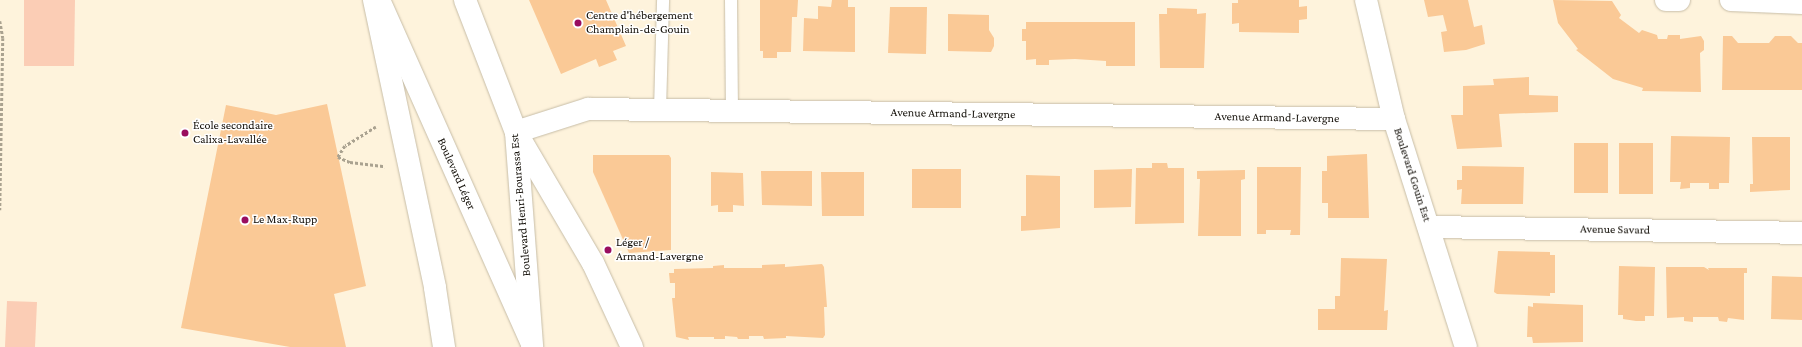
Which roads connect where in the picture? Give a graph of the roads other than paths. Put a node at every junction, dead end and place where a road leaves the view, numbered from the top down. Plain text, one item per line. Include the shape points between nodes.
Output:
1 (374, 0) edge
2 (379, 0) edge
3 (465, 0) edge
4 (663, 0) edge
5 (731, 0) edge
6 (1366, 0) edge
7 (1666, 0) edge
8 (1679, 0) edge
9 (1731, 0) edge
10 (1802, 3) edge
11 (660, 110) junction
12 (732, 111) junction
13 (1394, 119) junction
14 (516, 132) junction
15 (1429, 228) junction
16 (1802, 233) edge
17 (533, 346) edge
18 (444, 347) edge
19 (632, 347) edge
20 (1466, 347) edge

1 - 18 street via 435,288
2 - 17 street, Boulevard Léger
3 - 14 street, Boulevard Henri-Bourassa Est
4 - 11 lane
5 - 12 lane
6 - 13 street, Boulevard Gouin Est
7 - 8 street
9 - 10 street
11 - 12 street, Avenue Armand-Lavergne
11 - 14 street, Avenue Armand-Lavergne via 588,109
12 - 13 street, Avenue Armand-Lavergne
13 - 15 street, Boulevard Gouin Est
14 - 17 street, Boulevard Henri-Bourassa Est
14 - 19 street via 593,264
15 - 16 street, Avenue Savard
15 - 20 street, Boulevard Gouin Est

